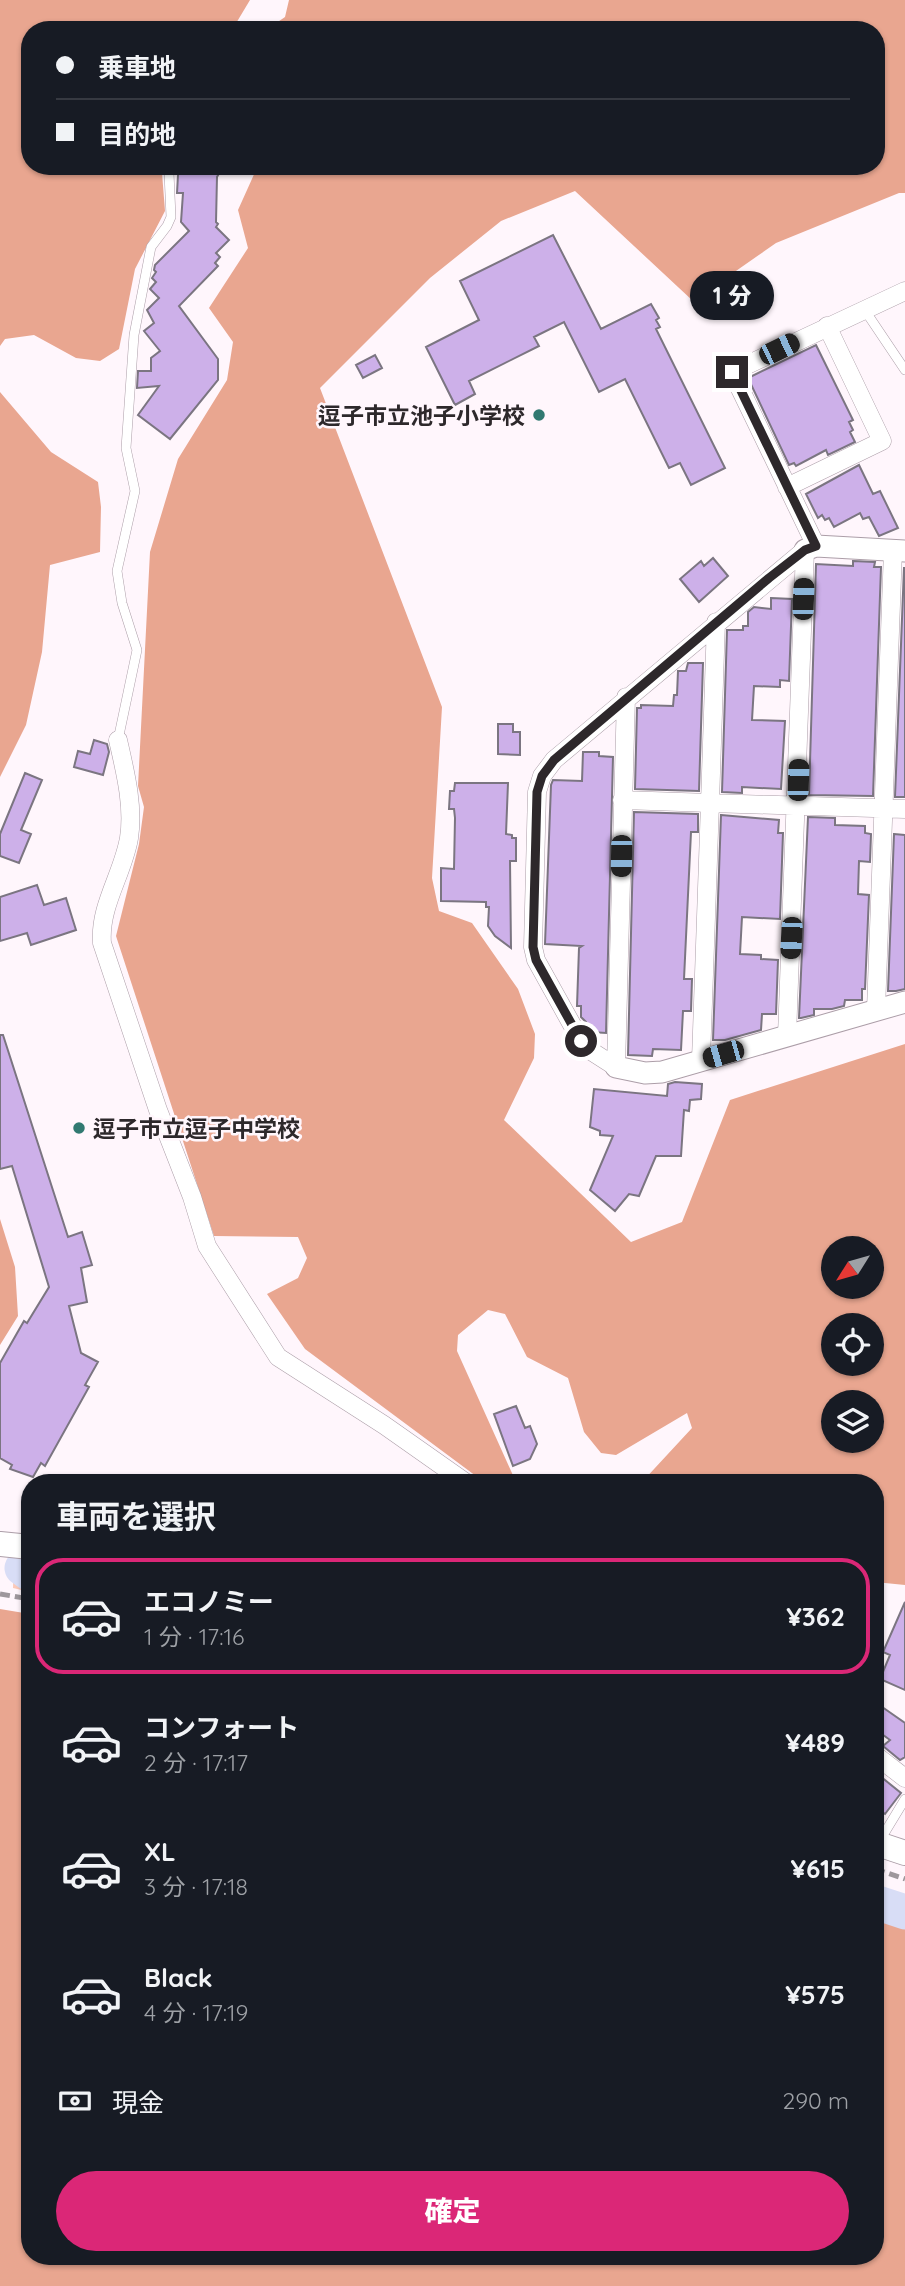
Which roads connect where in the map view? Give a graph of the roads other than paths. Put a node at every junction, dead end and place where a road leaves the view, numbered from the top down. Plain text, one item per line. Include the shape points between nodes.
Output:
1 (169, 175) edge
2 (905, 290) edge
3 (864, 309) junction
4 (827, 326) junction
5 (905, 370) edge
6 (787, 487) junction
7 (810, 548) junction
8 (899, 551) edge
9 (716, 622) junction
10 (626, 697) junction
11 (118, 740) joint
12 (622, 800) junction
13 (710, 803) junction
14 (797, 806) junction
15 (883, 809) junction
16 (905, 809) edge
17 (905, 1002) edge
18 (876, 1010) junction
19 (787, 1036) junction
20 (701, 1060) junction
21 (616, 1068) junction
22 (454, 1474) edge
23 (0, 1544) edge
24 (21, 1546) edge
25 (884, 1762) edge
26 (905, 1778) edge
27 (905, 1798) edge
28 (884, 1831) edge
29 (884, 1846) edge
30 (905, 1853) edge

1 - 11 lane via 171,216 150,247 132,348 126,448 135,491 117,570 137,650
2 - 3 street
3 - 4 street
3 - 5 lane
4 - 6 street via 881,441
4 - 6 street via 732,372
6 - 7 street
7 - 8 street
7 - 9 street
7 - 14 street
8 - 15 street
9 - 10 street
9 - 13 street
10 - 12 street
10 - 21 street via 554,760 537,792 536,960 581,1041
11 - 22 street via 130,805 129,838 101,926 102,943 207,1246 278,1357
12 - 13 street
12 - 21 street
13 - 14 street
13 - 20 street
14 - 15 street
14 - 19 street
15 - 16 street
15 - 18 street
17 - 18 street
18 - 19 street
19 - 20 street
20 - 21 street via 662,1072
23 - 24 main road
25 - 26 street
27 - 28 lane
29 - 30 main road

